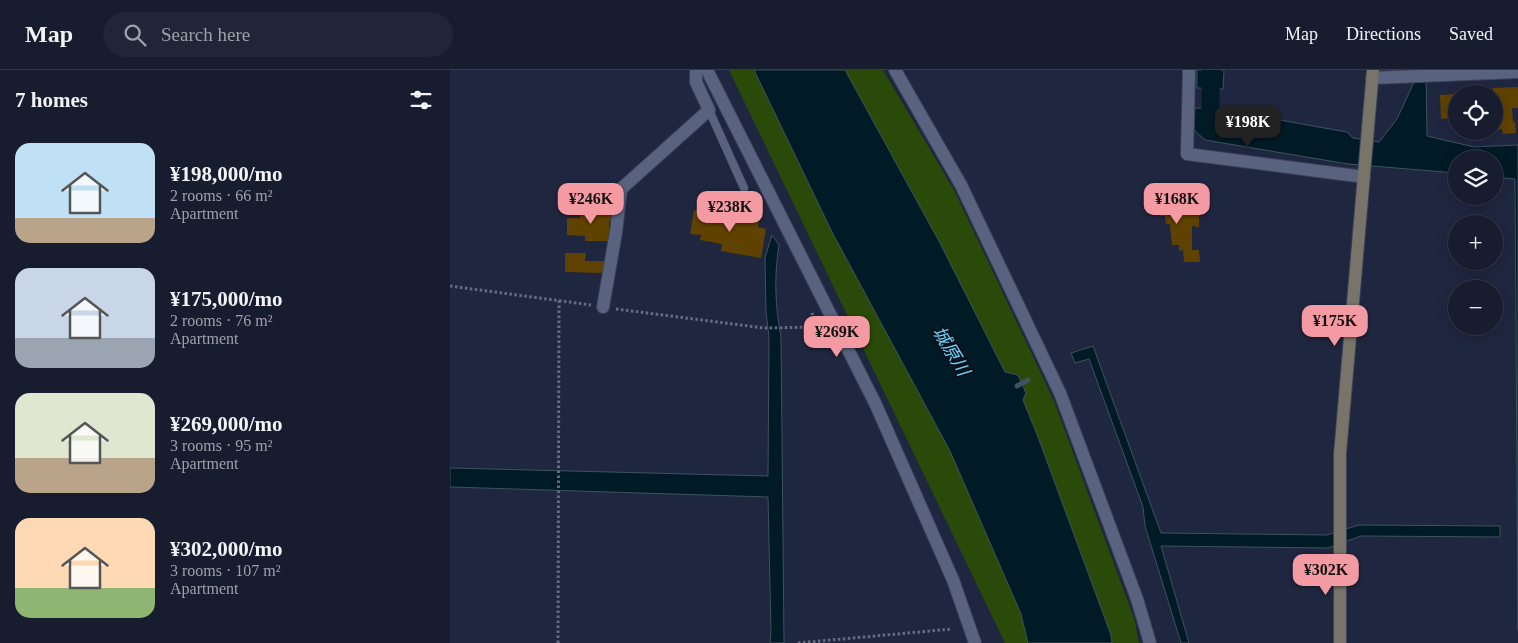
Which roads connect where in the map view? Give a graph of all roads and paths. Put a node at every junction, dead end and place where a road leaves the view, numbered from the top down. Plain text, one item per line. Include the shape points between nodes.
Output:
1 (696, 70) edge
2 (707, 70) edge
3 (895, 70) edge
4 (1189, 70) edge
5 (1518, 72) edge
6 (1372, 74) edge
7 (709, 110) junction
8 (1364, 172) junction
9 (744, 188) dead end
10 (559, 300) dead end
11 (603, 307) dead end
12 (811, 310) dead end
13 (764, 328) dead end
14 (952, 629) dead end
15 (558, 643) edge
16 (798, 643) edge
17 (975, 643) edge
18 (1150, 643) edge
19 (1340, 643) edge

1 - 7 street via 696,82
2 - 17 street via 876,405 953,580
3 - 18 street via 961,185 1060,393 1137,599
4 - 8 street via 1187,154
5 - 6 street via 1410,77
6 - 8 street
7 - 9 lane
7 - 11 street via 621,189
8 - 19 street via 1340,454
10 - 15 path
12 - 13 path via 817,327
14 - 16 path

